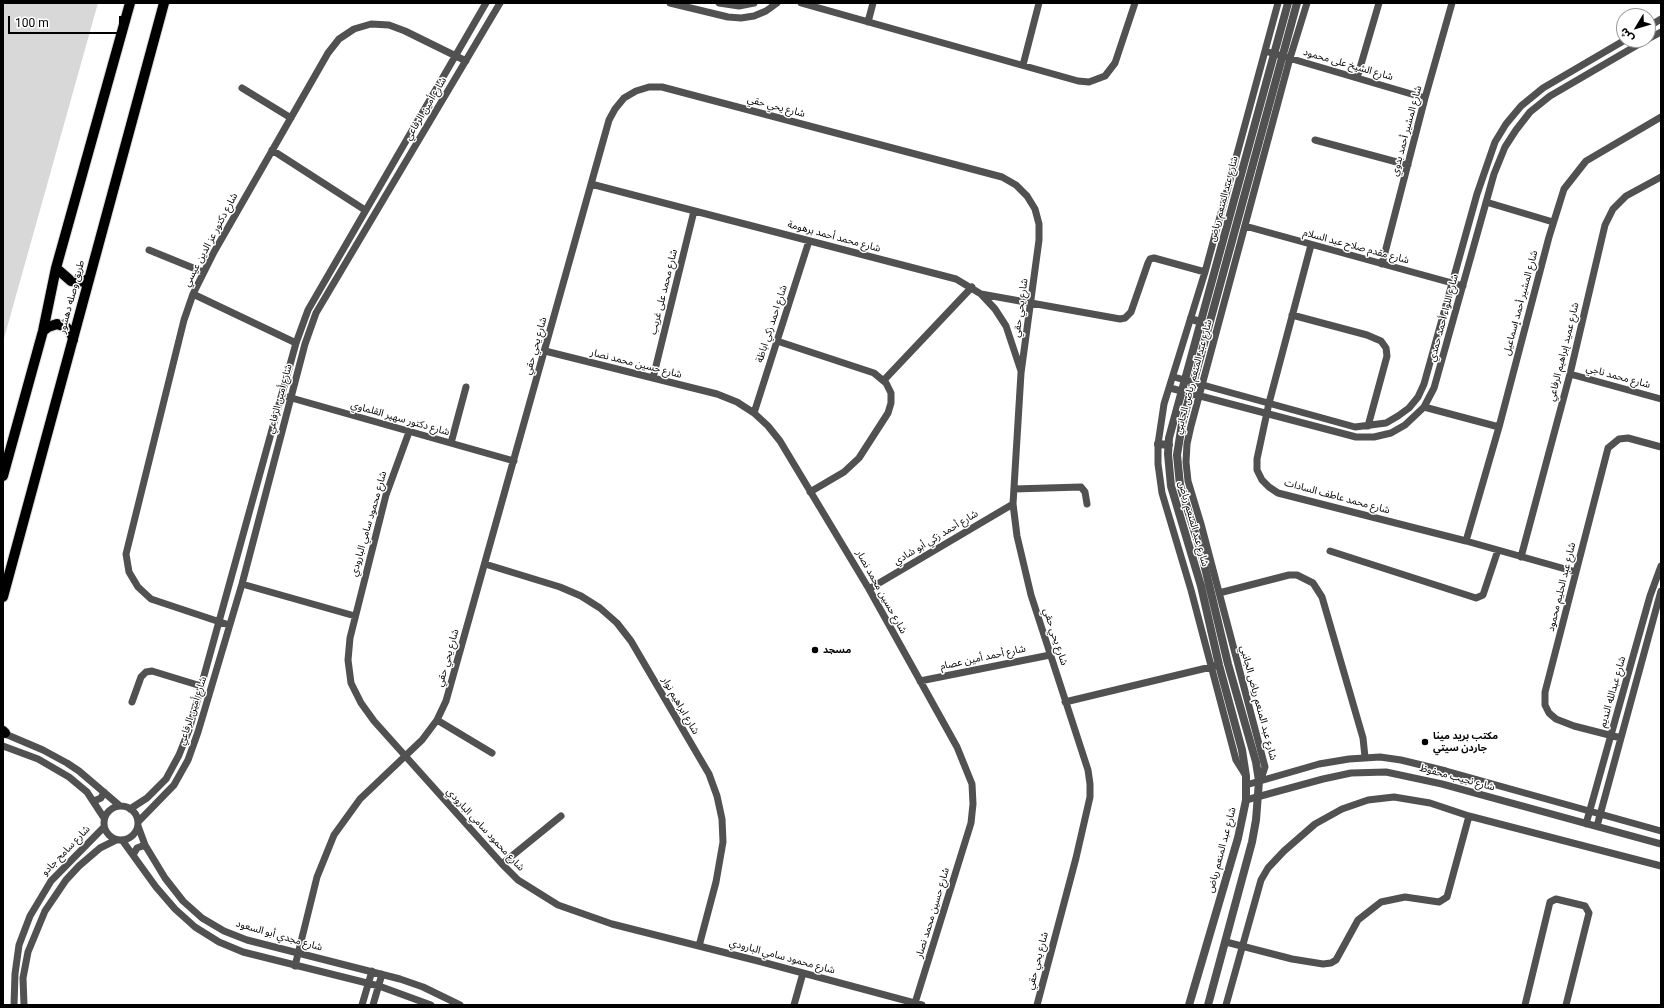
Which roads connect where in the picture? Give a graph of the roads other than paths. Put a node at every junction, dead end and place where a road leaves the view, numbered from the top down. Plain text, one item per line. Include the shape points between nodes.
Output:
1 (130, 3) edge
2 (164, 3) edge
3 (486, 3) edge
4 (500, 3) edge
5 (670, 3) edge
6 (719, 3) edge
7 (754, 3) edge
8 (778, 3) edge
9 (801, 3) edge
10 (873, 3) edge
11 (1039, 3) edge
12 (1135, 3) edge
13 (1278, 3) edge
14 (1288, 3) edge
15 (1297, 3) edge
16 (1307, 3) edge
17 (1379, 3) edge
18 (1452, 3) edge
19 (868, 22) junction
20 (1616, 45) edge
21 (1633, 48) edge
22 (1265, 51) junction
23 (456, 56) junction
24 (1282, 56) junction
25 (466, 61) junction
26 (1023, 65) junction
27 (1580, 65) junction
28 (1585, 75) junction
29 (1357, 78) junction
30 (242, 88) dead end
31 (1425, 98) junction
32 (1661, 116) edge
33 (291, 118) junction
34 (1315, 140) dead end
35 (404, 144) junction
36 (272, 150) junction
37 (413, 150) junction
38 (1408, 165) junction
39 (1661, 177) edge
40 (591, 184) junction
41 (1486, 202) junction
42 (365, 210) junction
43 (694, 211) junction
44 (1553, 222) junction
45 (1245, 226) junction
46 (809, 241) junction
47 (1310, 244) junction
48 (149, 250) dead end
49 (1382, 264) junction
50 (56, 268) junction
51 (203, 272) junction
52 (1205, 272) junction
53 (89, 279) junction
54 (1452, 283) junction
55 (1462, 286) junction
56 (972, 287) junction
57 (193, 294) junction
58 (981, 294) junction
59 (1032, 304) junction
60 (308, 310) junction
61 (316, 313) junction
62 (1292, 315) junction
63 (1191, 319) junction
64 (1201, 322) junction
65 (43, 331) junction
66 (73, 340) junction
67 (777, 342) junction
68 (296, 343) junction
69 (545, 352) junction
70 (1021, 373) junction
71 (1570, 374) junction
72 (1174, 377) junction
73 (653, 378) junction
74 (884, 380) junction
75 (1186, 380) junction
76 (1199, 384) junction
77 (466, 387) dead end
78 (1170, 388) junction
79 (1182, 391) junction
80 (282, 395) junction
81 (1196, 395) junction
82 (291, 398) junction
83 (1661, 399) edge
84 (1268, 403) junction
85 (1424, 407) junction
86 (754, 413) junction
87 (1266, 414) junction
88 (1368, 426) junction
89 (1499, 427) junction
90 (409, 432) junction
91 (451, 443) junction
92 (1158, 444) junction
93 (1169, 445) junction
94 (1661, 447) edge
95 (514, 461) junction
96 (3, 476) edge
97 (1014, 489) junction
98 (810, 492) junction
99 (1013, 504) junction
100 (1086, 504) dead end
101 (1466, 541) junction
102 (1498, 550) junction
103 (1330, 551) dead end
104 (1520, 557) junction
105 (485, 564) junction
106 (1661, 566) edge
107 (1576, 572) junction
108 (242, 584) junction
109 (868, 589) junction
110 (1661, 591) edge
111 (1219, 593) junction
112 (3, 597) edge
113 (355, 616) junction
114 (218, 622) junction
115 (229, 625) junction
116 (1050, 655) junction
117 (1215, 666) junction
118 (920, 682) junction
119 (200, 686) junction
120 (132, 702) dead end
121 (1065, 702) junction
122 (437, 720) junction
123 (4, 732) edge
124 (1611, 735) junction
125 (1620, 738) junction
126 (21, 740) junction
127 (3, 746) edge
128 (17, 750) junction
129 (492, 753) dead end
130 (404, 755) junction
131 (1365, 757) junction
132 (1259, 780) junction
133 (1246, 785) junction
134 (104, 792) junction
135 (1259, 796) junction
136 (1246, 800) junction
137 (94, 802) junction
138 (120, 806) junction
139 (130, 809) junction
140 (1590, 811) junction
141 (1600, 814) junction
142 (561, 816) dead end
143 (1469, 816) junction
144 (104, 818) junction
145 (138, 824) junction
146 (1586, 824) junction
147 (1597, 826) junction
148 (104, 827) junction
149 (1661, 830) edge
150 (119, 840) junction
151 (1661, 844) edge
152 (145, 845) junction
153 (133, 855) junction
154 (502, 864) junction
155 (1661, 866) edge
156 (1226, 942) junction
157 (699, 946) junction
158 (1242, 946) junction
159 (298, 953) junction
160 (295, 966) junction
161 (372, 971) junction
162 (803, 972) junction
163 (382, 974) junction
164 (368, 984) junction
165 (379, 986) junction
166 (919, 1004) edge
167 (14, 1005) edge
168 (24, 1005) edge
169 (362, 1005) edge
170 (373, 1005) edge
171 (431, 1005) edge
172 (460, 1005) edge
173 (794, 1005) edge
174 (1037, 1005) edge
175 (1190, 1005) edge
176 (1208, 1005) edge
177 (1226, 1005) edge
178 (1525, 1005) edge
179 (1566, 1005) edge

1 - 50 main road, طريق وصله دهشور
2 - 53 main road, طريق وصله دهشور
3 - 23 street, شارع أمين الرفاعي
4 - 25 street, شارع أمين الرفاعي
5 - 8 street via 741,18 754,16
6 - 7 street via 739,6
9 - 19 street
10 - 19 street
11 - 26 street
12 - 26 street via 1115,63 1109,73 1100,79 1078,81
13 - 22 street, شارع عبد المنعم رياض الجانبي
14 - 24 street, شارع عبد المنعم رياض
15 - 24 street, شارع عبد المنعم رياض
16 - 24 street, شارع عبد المنعم رياض الجانبي
17 - 29 street
18 - 31 street, شارع المشير أحمد بدوي
19 - 26 street
20 - 27 street, شارع اللواء أحمد حمدي
21 - 28 street, شارع اللواء أحمد حمدي
22 - 24 street, شارع الشيخ على محمود
22 - 52 street, شارع عبد المنعم رياض الجانبي
23 - 25 street, شارع دكتور عز الدين عيسي
23 - 33 street, شارع دكتور عز الدين عيسي via 388,25 371,24 354,29 339,39 328,53
23 - 35 street, شارع أمين الرفاعي
24 - 29 street, شارع الشيخ على محمود
24 - 45 street, شارع عبد المنعم رياض الجانبي
24 - 64 street, شارع عبد المنعم رياض
24 - 76 street, شارع عبد المنعم رياض
25 - 37 street, شارع أمين الرفاعي
27 - 28 street
27 - 54 street, شارع اللواء أحمد حمدي via 1543,88 1521,106 1495,142 1480,182
28 - 41 street, شارع اللواء أحمد حمدي via 1550,96 1530,112 1505,147
29 - 31 street, شارع الشيخ على محمود
30 - 33 street
31 - 38 street, شارع المشير أحمد بدوي
32 - 44 street, شارع المشير أحمد إسماعيل via 1586,161 1564,189
33 - 36 street, شارع دكتور عز الدين عيسي
34 - 38 street
35 - 37 street
35 - 42 street, شارع أمين الرفاعي
36 - 42 street
36 - 51 street, شارع دكتور عز الدين عيسي
37 - 61 street, شارع أمين الرفاعي
38 - 49 street, شارع المشير أحمد بدوي
39 - 71 street, شارع عميد إبراهيم الرفاعي via 1626,196 1614,209 1605,225
40 - 43 street, شارع محمد أحمد برهومة
40 - 59 street, شارع يحي حقي via 609,120 615,109 624,98 649,87 662,87 1002,177 1016,185 1027,196 1035,209 1039,224
40 - 69 street, شارع يحي حقي
41 - 44 street
41 - 55 street, شارع اللواء أحمد حمدي
42 - 60 street, شارع أمين الرفاعي
43 - 46 street, شارع محمد أحمد برهومة
43 - 73 street, شارع محمد على غريب
44 - 89 street, شارع المشير أحمد إسماعيل
45 - 47 street, شارع مقدم صلاح عبد السلام
45 - 76 street, شارع عبد المنعم رياض الجانبي
46 - 56 street, شارع محمد أحمد برهومة via 956,279
46 - 67 street, شارع احمد زكي اباظة
47 - 49 street, شارع مقدم صلاح عبد السلام
47 - 62 street, شارع محمد عاطف السادات
48 - 51 street
49 - 54 street, شارع مقدم صلاح عبد السلام
50 - 53 main road via 71,281
50 - 65 main road, طريق وصله دهشور
51 - 57 street, شارع دكتور عز الدين عيسي
52 - 59 street via 1150,259 1131,312 1120,320
52 - 63 street, شارع عبد المنعم رياض الجانبي
53 - 66 main road, طريق وصله دهشور
54 - 55 street, شارع مقدم صلاح عبد السلام
54 - 88 street, شارع اللواء أحمد حمدي via 1432,359 1418,397 1409,408 1386,423
55 - 85 street, شارع اللواء أحمد حمدي via 1436,382
56 - 58 street, شارع محمد أحمد برهومة
56 - 74 street
57 - 68 street
57 - 114 street, شارع دكتور عز الدين عيسي via 184,320 126,554 129,572 138,587 151,599
58 - 59 street
58 - 70 street, شارع محمد أحمد برهومة via 1006,326
59 - 70 street, شارع يحي حقي
60 - 61 street
60 - 68 street, شارع أمين الرفاعي
61 - 82 street, شارع أمين الرفاعي
62 - 84 street, شارع محمد عاطف السادات
62 - 88 street via 1367,335 1381,341 1386,348 1387,356
63 - 64 street
63 - 72 street, شارع عبد المنعم رياض الجانبي
64 - 75 street, شارع عبد المنعم رياض
65 - 66 main road via 48,326 57,324 66,327
65 - 96 main road, طريق وصله دهشور
66 - 112 main road, طريق وصله دهشور
67 - 74 street via 870,371
67 - 86 street, شارع احمد زكي اباظة
68 - 80 street, شارع أمين الرفاعي
69 - 73 street, شارع حسين محمد نصار
69 - 95 street, شارع يحي حقي
70 - 97 street, شارع يحي حقي
71 - 83 street, شارع محمد ناجي
71 - 104 street, شارع عميد إبراهيم الرفاعي
72 - 75 street, شارع اللواء أحمد حمدي
72 - 78 street, شارع عبد المنعم رياض الجانبي
73 - 86 street, شارع حسين محمد نصار via 718,394
74 - 98 street via 891,393 890,408 863,452 844,472
75 - 76 street, شارع اللواء أحمد حمدي
75 - 79 street, شارع عبد المنعم رياض
76 - 81 street, شارع عبد المنعم رياض
76 - 84 street, شارع اللواء أحمد حمدي
77 - 91 street
78 - 79 street, شارع اللواء أحمد حمدي
78 - 92 street, شارع عبد المنعم رياض الجانبي via 1163,410
79 - 81 street, شارع اللواء أحمد حمدي
79 - 93 street, شارع عبد المنعم رياض
80 - 82 street, شارع دكتور سهير القلماوي
80 - 114 street, شارع أمين الرفاعي
81 - 87 street, شارع اللواء أحمد حمدي
81 - 111 street, شارع عبد المنعم رياض الجانبي via 1187,444 1188,481
81 - 132 street, شارع عبد المنعم رياض via 1179,439 1177,454 1180,485 1202,555
82 - 90 street, شارع دكتور سهير القلماوي
82 - 108 street, شارع أمين الرفاعي
84 - 87 street, شارع محمد عاطف السادات
84 - 88 street, شارع اللواء أحمد حمدي via 1355,426
85 - 87 street, شارع اللواء أحمد حمدي via 1405,425 1391,433 1374,437 1356,437
85 - 89 street
86 - 98 street, شارع حسين محمد نصار via 780,441
87 - 101 street, شارع محمد عاطف السادات via 1256,459 1257,470 1262,480 1278,493
89 - 101 street, شارع المشير أحمد إسماعيل
90 - 91 street, شارع دكتور سهير القلماوي
90 - 113 street, شارع محمود سامي البارودي via 386,495
91 - 95 street, شارع دكتور سهير القلماوي
92 - 93 street
92 - 117 street, شارع عبد المنعم رياض الجانبي via 1160,483
93 - 117 street, شارع عبد المنعم رياض via 1168,470 1171,486 1201,586
94 - 107 street, شارع عبد الحليم محمود via 1619,438 1608,448
95 - 105 street, شارع يحي حقي
97 - 99 street, شارع يحي حقي
97 - 100 street via 1081,487 1085,492
98 - 109 street, شارع حسين محمد نصار
99 - 109 street, شارع أحمد زكي أبو شادي
99 - 116 street, شارع يحي حقي via 1024,566
101 - 102 street, شارع محمد عاطف السادات
102 - 103 street via 1483,595 1476,598
102 - 104 street, شارع محمد عاطف السادات
104 - 107 street, شارع محمد عاطف السادات
105 - 122 street, شارع يحي حقي via 446,701
105 - 157 street, شارع ابراهيم نوار via 581,596 617,623 631,641 709,774 722,819 723,842 716,882
106 - 124 street, شارع عبدالله النديم
107 - 124 street, شارع عبد الحليم محمود via 1545,692 1545,705 1556,719
108 - 113 street
108 - 115 street, شارع أمين الرفاعي
109 - 118 street, شارع حسين محمد نصار
110 - 125 street, شارع عبدالله النديم
111 - 131 street via 1289,575 1298,575 1313,583 1322,597 1363,738
111 - 132 street, شارع عبد المنعم رياض الجانبي via 1265,767
113 - 130 street, شارع محمود سامي البارودي via 348,660 351,682 361,703 374,721
114 - 115 street, شارع دكتور عز الدين عيسي
114 - 119 street, شارع أمين الرفاعي
115 - 145 street, شارع أمين الرفاعي via 205,711 188,760 174,785
116 - 118 street, شارع أحمد أمين عصام
116 - 121 street, شارع يحي حقي
117 - 121 street
117 - 133 street, شارع عبد المنعم رياض via 1242,750
118 - 166 street, شارع حسين محمد نصار via 966,765 972,784 973,804 971,823
119 - 120 street via 152,671 146,672 141,677
119 - 139 street, شارع أمين الرفاعي via 189,730 173,767 157,789
121 - 174 street, شارع يحي حقي via 1088,770 1090,797
122 - 129 street
122 - 130 street, شارع يحي حقي via 422,740
123 - 126 street
124 - 125 street, شارع عبد الحليم محمود
124 - 140 street, شارع عبدالله النديم
125 - 141 street, شارع عبدالله النديم
126 - 128 street
126 - 134 street via 67,763
127 - 128 street
128 - 137 street via 69,777
130 - 154 street, شارع محمود سامي البارودي
130 - 159 street, شارع يحي حقي via 360,799 334,836 317,877
131 - 132 street, شارع نجيب محفوظ via 1319,764
131 - 140 street, شارع نجيب محفوظ via 1409,762
132 - 133 street, شارع نجيب محفوظ
132 - 135 street, شارع عبد المنعم رياض
133 - 136 street, شارع عبد المنعم رياض
134 - 137 street via 101,798
134 - 138 street
135 - 136 street, شارع نجيب محفوظ
135 - 146 street, شارع نجيب محفوظ via 1351,773 1386,772 1404,774
135 - 156 street, شارع عبد المنعم رياض via 1252,842
136 - 175 street, شارع عبد المنعم رياض via 1238,838
137 - 144 street
138 - 139 street
138 - 144 street via 110,810
139 - 145 street via 134,812
140 - 141 street, شارع نجيب محفوظ
140 - 146 street, شارع عبدالله النديم
141 - 147 street, شارع عبدالله النديم
141 - 149 street, شارع نجيب محفوظ
142 - 154 street
143 - 155 street
143 - 158 street via 1430,803 1382,797 1342,809 1315,824 1284,850 1268,868
143 - 158 street via 1447,897 1444,900 1439,902 1405,897 1382,902 1358,920 1336,960 1327,964 1292,959
144 - 148 street
145 - 150 street via 134,834
145 - 152 street, شارع مجدي أبو السعود
146 - 147 street, شارع نجيب محفوظ
147 - 151 street, شارع نجيب محفوظ
148 - 150 street via 108,835
148 - 167 street, شارع سامح جادو via 51,881 30,916 19,945
150 - 153 street
150 - 168 street, شارع سامح جادو via 100,848 79,866 58,890 45,911 28,952 23,978
152 - 153 street via 137,848
152 - 159 street, شارع مجدي أبو السعود via 182,901 202,918 224,931 247,940
153 - 160 street via 156,887 195,927 219,942 243,952
154 - 157 street, شارع محمود سامي البارودي via 518,880 558,905 612,924
156 - 158 street
156 - 176 street, شارع عبد المنعم رياض
157 - 162 street, شارع محمود سامي البارودي
158 - 177 street
159 - 160 street, شارع يحي حقي
159 - 161 street, شارع مجدي أبو السعود
160 - 164 street
161 - 163 street, شارع مجدي أبو السعود
161 - 164 street
162 - 166 street, شارع محمود سامي البارودي
162 - 173 street
163 - 165 street
163 - 172 street, شارع مجدي أبو السعود via 423,987
164 - 165 street
164 - 169 street
165 - 170 street
165 - 171 street
178 - 179 street via 1550,902 1556,899 1585,906 1590,913

